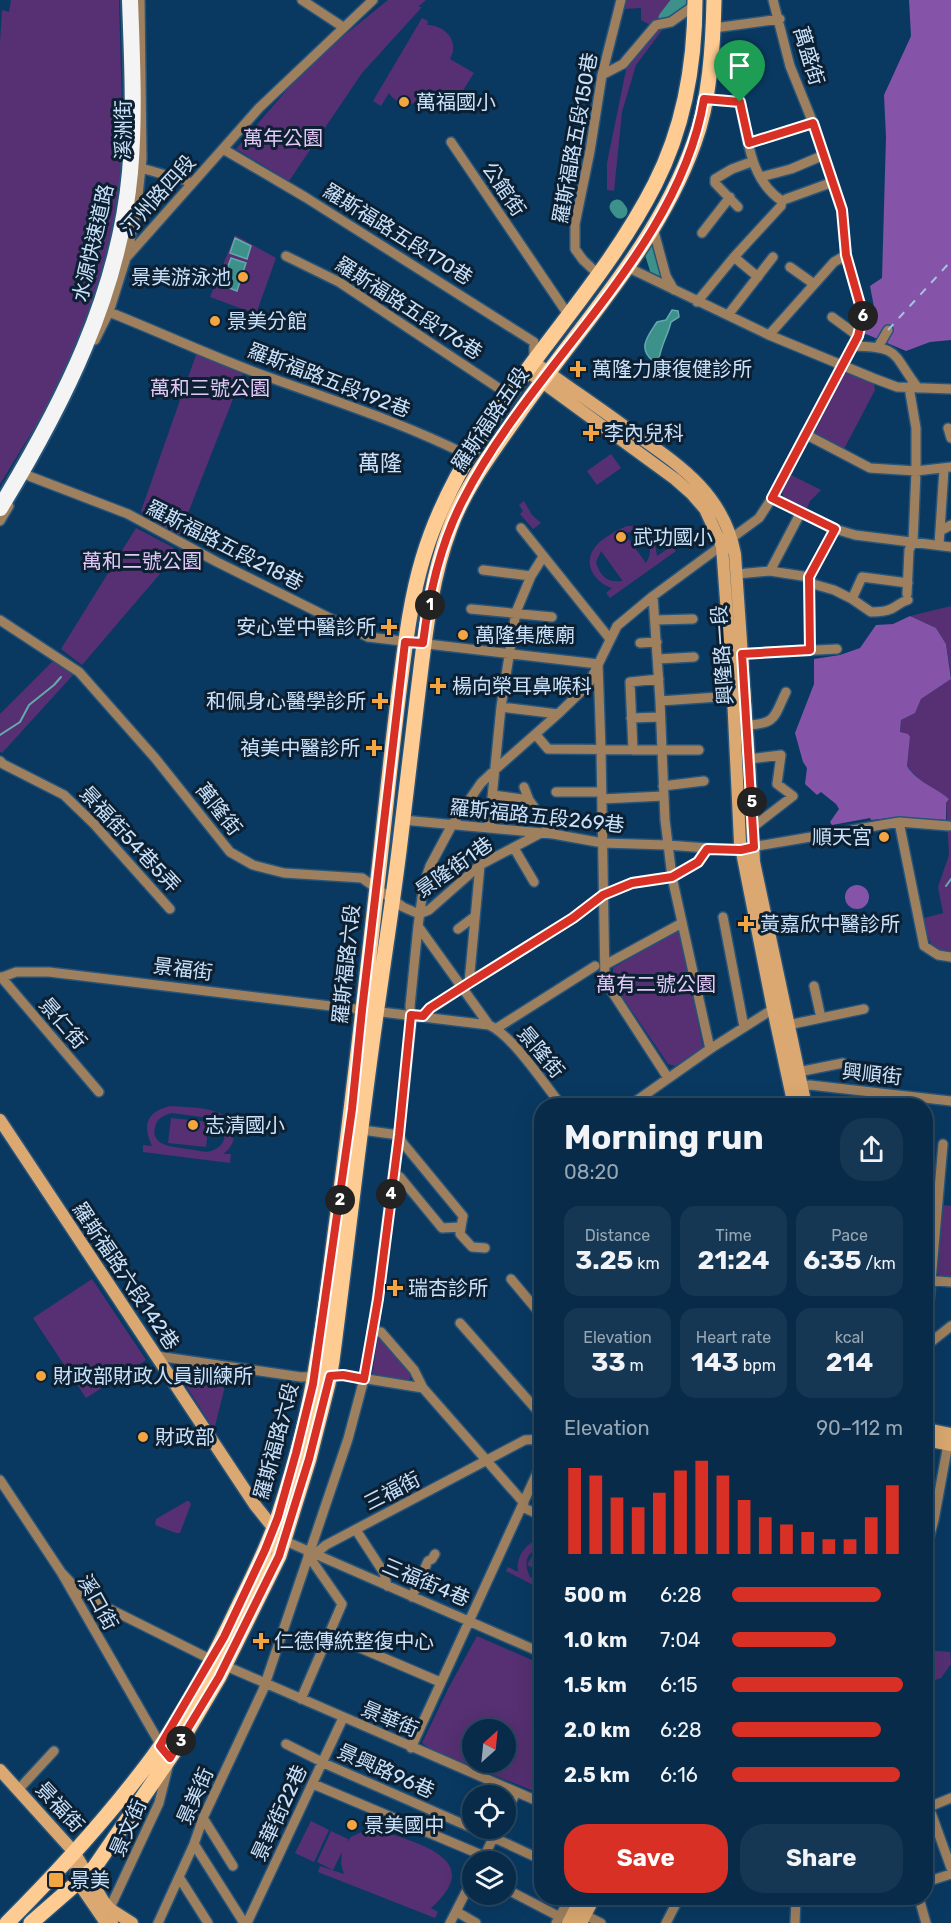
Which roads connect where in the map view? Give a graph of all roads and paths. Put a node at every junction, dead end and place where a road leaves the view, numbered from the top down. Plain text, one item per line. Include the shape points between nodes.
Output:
1 (129, 0) edge
2 (140, 0) edge
3 (302, 0) edge
4 (373, 0) edge
5 (621, 0) edge
6 (714, 0) edge
7 (773, 0) edge
8 (699, 2) edge
9 (780, 19) junction
10 (343, 27) junction
11 (714, 28) junction
12 (602, 75) junction
13 (704, 99) junction
14 (813, 123) junction
15 (451, 142) dead end
16 (749, 143) junction
17 (223, 150) junction
18 (824, 154) junction
19 (751, 162) junction
20 (141, 168) junction
21 (761, 177) junction
22 (833, 182) junction
23 (191, 185) junction
24 (730, 197) junction
25 (784, 200) junction
26 (738, 207) dead end
27 (653, 228) junction
28 (702, 233) dead end
29 (846, 255) junction
30 (286, 256) dead end
31 (734, 257) junction
32 (773, 257) dead end
33 (126, 258) junction
34 (627, 267) junction
35 (790, 267) dead end
36 (599, 275) junction
37 (758, 276) junction
38 (814, 284) junction
39 (674, 290) junction
40 (697, 302) junction
41 (109, 312) junction
42 (728, 315) junction
43 (569, 316) junction
44 (832, 317) dead end
45 (888, 330) dead end
46 (772, 332) junction
47 (858, 336) junction
48 (852, 346) junction
49 (878, 347) junction
50 (842, 366) junction
51 (530, 367) junction
52 (544, 377) junction
53 (914, 387) junction
54 (951, 389) edge
55 (509, 395) junction
56 (805, 434) junction
57 (469, 456) junction
58 (948, 468) edge
59 (916, 471) junction
60 (29, 476) junction
61 (772, 498) junction
62 (0, 506) edge
63 (801, 512) junction
64 (0, 521) edge
65 (951, 525) edge
66 (521, 528) dead end
67 (835, 529) junction
68 (940, 531) junction
69 (913, 542) junction
70 (727, 543) junction
71 (939, 545) junction
72 (951, 547) edge
73 (543, 557) junction
74 (483, 570) dead end
75 (770, 571) junction
76 (737, 574) junction
77 (531, 576) junction
78 (809, 577) junction
79 (908, 583) junction
80 (653, 596) junction
81 (852, 599) junction
82 (471, 609) dead end
83 (516, 612) junction
84 (552, 617) dead end
85 (693, 619) dead end
86 (0, 620) edge
87 (655, 620) junction
88 (610, 639) junction
89 (405, 642) junction
90 (657, 642) junction
91 (423, 643) junction
92 (640, 643) dead end
93 (837, 649) dead end
94 (810, 650) junction
95 (509, 654) junction
96 (729, 654) junction
97 (742, 654) junction
98 (694, 657) dead end
99 (658, 659) junction
100 (598, 664) junction
101 (659, 680) junction
102 (786, 692) dead end
103 (733, 696) junction
104 (660, 701) junction
105 (501, 707) junction
106 (558, 714) junction
107 (660, 717) junction
108 (631, 718) junction
109 (747, 725) junction
110 (536, 735) junction
111 (601, 750) junction
112 (633, 750) junction
113 (662, 750) junction
114 (699, 750) dead end
115 (749, 759) junction
116 (0, 761) edge
117 (496, 768) junction
118 (704, 781) dead end
119 (663, 786) junction
120 (524, 787) dead end
121 (556, 792) dead end
122 (493, 795) junction
123 (602, 796) junction
124 (663, 796) junction
125 (529, 800) junction
126 (403, 820) junction
127 (899, 822) junction
128 (452, 825) junction
129 (949, 826) dead end
130 (753, 827) junction
131 (489, 828) junction
132 (540, 833) junction
133 (553, 834) junction
134 (603, 843) junction
135 (667, 845) junction
136 (514, 848) junction
137 (707, 849) junction
138 (748, 849) junction
139 (480, 865) junction
140 (672, 877) junction
141 (534, 882) dead end
142 (376, 887) junction
143 (603, 895) junction
144 (393, 899) junction
145 (170, 909) dead end
146 (419, 914) junction
147 (723, 917) dead end
148 (474, 922) junction
149 (682, 923) junction
150 (418, 926) junction
151 (458, 929) dead end
152 (951, 957) edge
153 (605, 965) junction
154 (595, 966) dead end
155 (1, 977) edge
156 (466, 986) junction
157 (814, 986) dead end
158 (864, 1009) dead end
159 (772, 1010) junction
160 (369, 1011) junction
161 (411, 1015) junction
162 (423, 1016) junction
163 (821, 1018) junction
164 (788, 1025) junction
165 (493, 1026) junction
166 (744, 1028) junction
167 (710, 1049) junction
168 (843, 1063) dead end
169 (798, 1072) junction
170 (668, 1078) junction
171 (796, 1086) junction
172 (99, 1092) dead end
173 (556, 1098) edge
174 (640, 1098) edge
175 (795, 1098) edge
176 (802, 1098) edge
177 (920, 1098) edge
178 (933, 1099) edge
179 (951, 1101) edge
180 (0, 1120) edge
181 (362, 1130) junction
182 (399, 1135) junction
183 (943, 1144) dead end
184 (393, 1176) junction
185 (933, 1199) edge
186 (938, 1199) junction
187 (461, 1227) junction
188 (933, 1240) edge
189 (485, 1248) dead end
190 (511, 1279) dead end
191 (933, 1280) edge
192 (951, 1282) edge
193 (534, 1306) edge
194 (459, 1323) dead end
195 (951, 1326) edge
196 (373, 1331) junction
197 (933, 1340) edge
198 (157, 1356) junction
199 (322, 1376) junction
200 (364, 1379) junction
201 (423, 1388) junction
202 (534, 1407) edge
203 (933, 1432) edge
204 (534, 1439) edge
205 (933, 1440) edge
206 (950, 1441) edge
207 (488, 1461) junction
208 (0, 1479) edge
209 (534, 1480) edge
210 (523, 1505) junction
211 (534, 1511) edge
212 (933, 1524) edge
213 (356, 1530) junction
214 (278, 1535) junction
215 (310, 1553) junction
216 (435, 1554) dead end
217 (61, 1572) junction
218 (387, 1586) junction
219 (412, 1597) junction
220 (469, 1622) junction
221 (330, 1635) junction
222 (534, 1650) edge
223 (219, 1663) junction
224 (441, 1682) junction
225 (265, 1684) junction
226 (301, 1699) junction
227 (343, 1719) junction
228 (286, 1744) dead end
229 (160, 1746) junction
230 (411, 1748) junction
231 (54, 1750) dead end
232 (170, 1758) junction
233 (322, 1762) junction
234 (0, 1770) edge
235 (313, 1784) junction
236 (499, 1785) edge
237 (18, 1790) junction
238 (516, 1792) edge
239 (951, 1798) edge
240 (534, 1800) edge
241 (933, 1804) edge
242 (203, 1818) junction
243 (933, 1822) edge
244 (462, 1823) edge
245 (506, 1839) edge
246 (194, 1844) junction
247 (465, 1851) edge
248 (74, 1852) junction
249 (534, 1855) edge
250 (233, 1866) dead end
251 (951, 1868) edge
252 (951, 1874) edge
253 (179, 1877) junction
254 (83, 1878) junction
255 (933, 1880) edge
256 (516, 1894) edge
257 (462, 1901) edge
258 (534, 1905) edge
259 (534, 1905) edge
260 (567, 1905) edge
261 (575, 1905) edge
262 (590, 1905) edge
263 (675, 1905) edge
264 (796, 1905) edge
265 (921, 1905) edge
266 (457, 1912) junction
267 (107, 1919) edge
268 (583, 1919) edge
269 (561, 1921) edge
270 (7, 1923) edge
271 (31, 1923) edge
272 (132, 1923) edge
273 (158, 1923) edge
274 (208, 1923) edge
275 (245, 1923) edge
276 (450, 1923) edge
277 (476, 1923) edge
278 (601, 1923) edge
279 (666, 1923) edge
280 (795, 1923) edge
281 (926, 1923) edge

1 - 62 highway, 水源快速道路 via 133,85 129,173 117,249 98,314 70,380
2 - 20 street, 溪洲街
3 - 10 street
4 - 10 street, 汀州路四段
5 - 12 street, 羅斯福路五段150巷
6 - 11 main road, 羅斯福路五段
7 - 9 street, 萬盛街
8 - 12 street via 671,22 656,25 623,64
8 - 36 main road, 羅斯福路五段 via 686,97 673,142 655,185
8 - 52 main road via 705,58 698,102 676,168 643,233 558,349
9 - 11 street
9 - 14 street, 萬盛街 via 790,66
10 - 17 street, 汀州路四段 via 259,108
11 - 13 main road, 羅斯福路五段
12 - 36 street, 羅斯福路五段150巷 via 575,224 576,249
13 - 16 street via 740,102
13 - 27 main road, 羅斯福路五段 via 694,145
14 - 16 street
14 - 18 street, 萬盛街
15 - 43 street, 公館街
16 - 19 street
17 - 23 street, 汀州路四段
17 - 51 street, 羅斯福路五段170巷 via 305,196 534,342
18 - 21 street
18 - 22 street, 萬盛街
19 - 21 street
19 - 24 street via 715,179
20 - 23 street
20 - 33 street, 溪洲街
21 - 25 street via 765,186
22 - 25 street
22 - 29 street, 萬盛街 via 842,210
23 - 33 street, 汀州路四段
24 - 26 street
24 - 28 street
25 - 31 street
27 - 34 main road, 羅斯福路五段
27 - 39 street via 666,276
29 - 38 street
29 - 47 street, 萬盛街 via 863,315
30 - 55 street, 羅斯福路五段176巷 via 339,282
31 - 37 street
31 - 40 street
32 - 37 street
33 - 41 street, 汀州路四段
34 - 39 street
34 - 52 main road, 羅斯福路五段
35 - 38 street
36 - 43 main road, 羅斯福路五段
37 - 42 street
38 - 46 street
39 - 40 street
40 - 42 street
41 - 57 street, 羅斯福路五段192巷 via 251,371 396,423
41 - 60 street, 汀州路四段
42 - 46 street
43 - 51 main road, 羅斯福路五段
44 - 47 street
45 - 49 street
46 - 50 street
47 - 48 street, 萬盛街
48 - 49 street
48 - 50 street, 萬盛街
49 - 53 street via 898,357
50 - 53 street via 897,387
50 - 56 street, 萬盛街
51 - 52 main road, 興隆路一段
51 - 55 main road, 羅斯福路五段
52 - 70 main road, 興隆路一段 via 691,475 717,506
52 - 91 main road, 羅斯福路五段 via 463,499 438,566
53 - 54 street
53 - 59 street
55 - 57 main road, 羅斯福路五段
56 - 59 street via 870,468
56 - 61 street, 萬盛街
57 - 89 main road, 羅斯福路五段 via 444,500 423,557
58 - 59 street
58 - 68 street
59 - 69 street
60 - 64 street, 汀州路四段
60 - 89 street, 羅斯福路五段218巷 via 128,514 368,637
61 - 63 street
61 - 70 street, 萬盛街 via 759,518
63 - 67 street
63 - 75 street
65 - 68 street
66 - 73 street
67 - 69 street
67 - 78 street
68 - 71 street
69 - 71 street
69 - 79 street via 909,550
70 - 76 main road, 興隆路一段
70 - 80 street, 萬盛街
70 - 96 main road, 興隆路一段
71 - 72 street
73 - 77 street
73 - 88 street
74 - 77 street
75 - 76 street
75 - 78 street
76 - 97 main road, 興隆路一段
77 - 83 street
78 - 81 street via 813,584
78 - 94 street
79 - 81 street via 862,578
79 - 81 street via 908,597 892,609 871,612
80 - 87 street
80 - 88 street, 萬盛街 via 617,626
82 - 83 street
83 - 84 street
83 - 95 street
85 - 87 street
86 - 142 street, 萬隆街 via 80,672 230,852 253,865 284,873 362,878
87 - 90 street
88 - 100 street, 萬盛街
89 - 91 street, 羅斯福路五段218巷
89 - 142 main road, 羅斯福路五段
90 - 92 street
90 - 99 street
91 - 95 street, 羅斯福路五段218巷
91 - 126 main road, 羅斯福路五段
93 - 94 street
94 - 97 street
95 - 100 street, 羅斯福路五段218巷
95 - 105 street
96 - 97 street
96 - 103 main road, 興隆路一段
97 - 109 main road, 興隆路一段
98 - 99 street
99 - 101 street
100 - 106 street, 萬盛街 via 588,685
100 - 111 street
101 - 104 street
101 - 108 street via 630,682
102 - 109 street via 772,720
103 - 104 street
103 - 138 main road, 興隆路一段
104 - 107 street
105 - 106 street
105 - 117 street
106 - 110 street, 萬盛街
107 - 108 street
107 - 113 street
108 - 112 street
109 - 115 main road, 興隆路一段
110 - 111 street via 548,749
110 - 117 street, 萬盛街
111 - 112 street
111 - 123 street
112 - 113 street
113 - 114 street
113 - 119 street
115 - 130 main road, 興隆路一段
115 - 130 street via 781,755 777,784 794,795
116 - 145 street, 景福街54巷5弄 via 64,795
117 - 122 street
117 - 128 street, 萬盛街
118 - 119 street
119 - 124 street
120 - 125 street
121 - 123 street
122 - 125 street
122 - 131 street
123 - 124 street
123 - 134 street
124 - 135 street
125 - 133 street
126 - 128 street, 羅斯福路五段269巷
126 - 144 main road, 羅斯福路五段
127 - 129 street, 羅斯福路五段269巷
127 - 138 street, 羅斯福路五段269巷
127 - 152 street via 924,946 938,955
128 - 131 street, 羅斯福路五段269巷
128 - 146 street, 萬盛街 via 430,866
130 - 138 main road, 興隆路一段
131 - 132 street, 羅斯福路五段269巷
132 - 133 street, 羅斯福路五段269巷
132 - 136 street, 景隆街1巷
133 - 134 street, 羅斯福路五段269巷
134 - 135 street, 羅斯福路五段269巷
134 - 143 street
135 - 137 street, 羅斯福路五段269巷
135 - 140 street
136 - 139 street, 景隆街1巷
136 - 141 street
137 - 138 street, 羅斯福路五段269巷
137 - 140 street via 698,862
138 - 159 main road, 興隆路一段
138 - 164 main road, 興隆路一段
139 - 146 street, 景隆街1巷 via 429,910
139 - 148 street
140 - 143 street via 632,883
140 - 149 street
142 - 144 street
142 - 160 main road, 羅斯福路六段
143 - 153 street
143 - 156 street
144 - 146 street
144 - 160 main road, 羅斯福路六段
146 - 150 street, 萬盛街
147 - 166 street
148 - 151 street
148 - 156 street
149 - 153 street
149 - 167 street
150 - 156 street, 景隆街
150 - 161 street, 景美街
153 - 170 street via 605,981
154 - 165 street
155 - 160 street, 景福街 via 16,972 49,972
155 - 172 street, 景仁街
156 - 162 street
156 - 165 street, 景隆街
157 - 163 street
158 - 163 street
159 - 166 street
159 - 171 main road, 興隆路一段
160 - 161 street, 景隆街
160 - 181 main road, 羅斯福路六段
160 - 199 main road, 羅斯福路六段 via 352,1109
161 - 162 street, 景隆街
161 - 182 street, 景美街
162 - 165 street, 景隆街
163 - 164 street
164 - 169 main road, 興隆路一段
165 - 173 street, 景隆街
166 - 167 street
167 - 170 street
168 - 169 street
169 - 171 main road, 興隆路一段
170 - 174 street
171 - 175 main road, 興隆路一段
171 - 176 main road, 興隆路一段
171 - 177 street, 興順街
178 - 179 street, 興順街
180 - 198 main road, 羅斯福路六段142巷
181 - 182 street
181 - 199 main road, 羅斯福路六段
182 - 184 street, 景美街
182 - 187 street via 463,1216
183 - 186 street
184 - 187 street via 400,1177 442,1228
184 - 196 street, 景美街
185 - 186 street
186 - 188 street
187 - 189 street via 460,1234 472,1247
190 - 193 street
191 - 192 street
194 - 202 street
195 - 197 street
196 - 200 street, 景美街
196 - 201 street via 381,1332 414,1370
198 - 199 street via 301,1377
198 - 214 main road, 羅斯福路六段142巷
199 - 200 street
199 - 214 main road, 羅斯福路六段 via 309,1459
200 - 201 street
200 - 215 street, 景美街
201 - 207 street
203 - 206 main road
204 - 207 street, 三福街 via 525,1440
205 - 206 main road
206 - 212 street
207 - 210 street
207 - 213 street, 三福街
208 - 217 street, 溪口街
209 - 210 street, 三福街4巷
210 - 211 street
210 - 220 street, 三福街4巷
213 - 215 street, 三福街
213 - 218 street via 384,1573
214 - 215 street, 三福街4巷
214 - 223 main road, 羅斯福路六段 via 279,1556
215 - 218 street, 三福街4巷
215 - 221 street via 342,1604
215 - 225 street, 景美街
216 - 219 street
217 - 223 street, 景華街 via 96,1602
217 - 229 street, 溪口街
218 - 219 street, 三福街4巷
219 - 220 street, 三福街4巷
220 - 222 street
220 - 224 street
221 - 224 street
221 - 226 street
223 - 225 street, 景華街
223 - 229 main road, 羅斯福路六段
223 - 232 main road, 羅斯福路六段
224 - 230 street
225 - 226 street, 景華街
225 - 242 street, 景美街
226 - 227 street, 景華街
227 - 230 street, 景華街
227 - 233 street, 景華街22巷
228 - 233 street, 景興路96巷
229 - 232 street
229 - 248 main road, 羅斯福路六段
230 - 236 street, 景華街
231 - 237 street
232 - 254 main road, 羅斯福路六段 via 94,1868
232 - 267 street, 景文街 via 159,1803
233 - 235 street, 景華街22巷
233 - 244 street, 景興路96巷
234 - 237 main road, 景福街
235 - 247 street
235 - 275 street, 景華街22巷
237 - 248 main road, 景福街
238 - 240 street, 景華街
239 - 241 street
242 - 246 street, 景美街
242 - 250 street
243 - 251 street
245 - 249 street, 景興路96巷
246 - 253 street, 景美街
246 - 275 street
248 - 254 main road
248 - 270 main road, 羅斯福路六段
252 - 255 street
253 - 273 street, 景美街
253 - 274 street
254 - 267 main road
254 - 271 main road, 羅斯福路六段
256 - 259 street
257 - 266 street
258 - 269 street
260 - 269 street
261 - 269 main road
262 - 268 main road
263 - 279 street
264 - 280 street
265 - 281 street
266 - 276 street
266 - 277 street
267 - 272 main road
268 - 278 street

